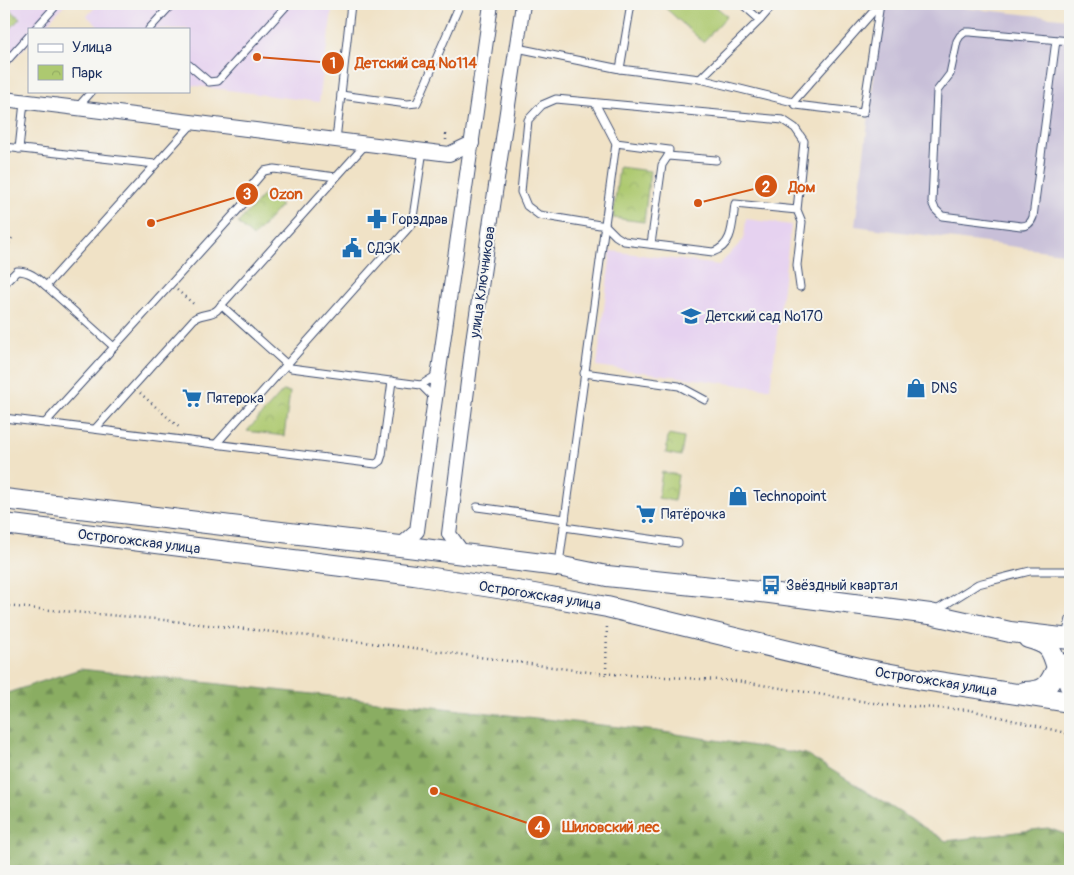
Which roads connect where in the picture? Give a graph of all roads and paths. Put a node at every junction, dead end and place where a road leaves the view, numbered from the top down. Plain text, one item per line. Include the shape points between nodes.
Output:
1 (172, 4) edge
2 (288, 4) edge
3 (350, 4) edge
4 (460, 4) edge
5 (491, 4) edge
6 (523, 4) edge
7 (630, 4) edge
8 (742, 4) edge
9 (774, 4) edge
10 (880, 4) edge
11 (54, 5) edge
12 (760, 20) junction
13 (36, 28) edge
14 (150, 28) edge
15 (28, 37) edge
16 (1056, 40) junction
17 (1070, 41) edge
18 (517, 48) junction
19 (4, 64) edge
20 (190, 66) edge
21 (620, 69) junction
22 (700, 79) junction
23 (91, 92) edge
24 (341, 95) junction
25 (4, 99) edge
26 (24, 102) junction
27 (594, 102) junction
28 (793, 102) junction
29 (77, 108) junction
30 (193, 122) junction
31 (336, 140) junction
32 (616, 142) junction
33 (367, 143) junction
34 (472, 143) junction
35 (4, 147) edge
36 (19, 149) junction
37 (423, 150) junction
38 (449, 154) junction
39 (668, 156) junction
40 (716, 160) dead end
41 (155, 164) junction
42 (468, 172) junction
43 (336, 177) junction
44 (797, 210) junction
45 (604, 226) junction
46 (12, 238) dead end
47 (651, 244) junction
48 (4, 252) edge
49 (4, 284) edge
50 (171, 284) junction
51 (46, 286) junction
52 (800, 287) dead end
53 (221, 305) junction
54 (205, 314) junction
55 (114, 347) junction
56 (288, 365) junction
57 (584, 373) junction
58 (438, 374) junction
59 (392, 382) junction
60 (134, 386) junction
61 (421, 386) junction
62 (435, 399) junction
63 (705, 400) dead end
64 (4, 418) edge
65 (45, 423) junction
66 (95, 429) junction
67 (182, 440) junction
68 (216, 444) junction
69 (4, 499) edge
70 (478, 507) dead end
71 (564, 523) junction
72 (4, 524) edge
73 (678, 542) dead end
74 (400, 546) junction
75 (465, 556) junction
76 (558, 566) junction
77 (1070, 571) edge
78 (4, 606) edge
79 (930, 614) junction
80 (1010, 632) junction
81 (1069, 632) edge
82 (1070, 662) edge
83 (1070, 686) edge
84 (1008, 693) junction
85 (1070, 702) edge
86 (1070, 734) edge

1 - 14 lane
2 - 20 lane via 218,81 209,82
3 - 24 lane
4 - 24 lane via 417,102 407,104
5 - 34 street
6 - 18 street, улица Ключникова
7 - 21 lane
8 - 12 lane
9 - 12 lane
10 - 28 lane
10 - 28 lane via 863,113
11 - 13 lane
12 - 22 lane
15 - 19 lane
16 - 16 lane via 970,32 960,36 950,74 937,91 932,202 942,216 1021,226 1031,222
16 - 17 lane
18 - 21 lane
18 - 75 street, улица Ключникова via 474,334 449,534
21 - 22 lane
22 - 28 lane
23 - 29 lane
24 - 31 lane
25 - 26 street
26 - 29 street
26 - 36 lane
27 - 32 lane
27 - 44 lane via 783,120 795,128 804,141
27 - 45 lane via 556,99 542,105 528,120 521,192 527,206 539,215
29 - 30 street
30 - 31 street
30 - 41 lane
31 - 33 street
32 - 39 lane via 669,150
32 - 45 lane
33 - 37 street
33 - 43 lane
34 - 38 street
34 - 42 street
35 - 36 lane
36 - 41 lane
37 - 38 street
37 - 56 lane via 412,224
38 - 42 street
39 - 40 lane
39 - 47 lane via 662,165
41 - 51 lane
42 - 58 street
43 - 50 lane via 274,169 264,171 244,202
43 - 53 lane
44 - 47 lane via 735,204 729,242 721,250 713,252
44 - 52 lane via 802,222 797,265
45 - 47 lane via 624,241
45 - 57 lane
46 - 48 path
49 - 51 lane via 18,271 25,271
50 - 54 path
50 - 55 lane
51 - 55 lane
53 - 54 lane via 213,313
53 - 56 lane
54 - 60 lane via 194,319
55 - 65 lane
56 - 59 lane
56 - 68 lane
57 - 63 lane via 679,386
57 - 71 lane
58 - 61 lane
58 - 62 street
59 - 61 lane
59 - 68 lane via 382,455 376,464
60 - 66 lane
60 - 67 path via 181,429
61 - 62 lane
62 - 74 street via 418,531
64 - 65 lane
65 - 66 lane
66 - 67 lane
67 - 68 lane
69 - 74 street
70 - 71 lane
71 - 73 lane
71 - 76 lane
72 - 84 street, Острогожская улица via 414,575 607,606 859,668
74 - 75 street
75 - 76 street
76 - 79 street via 607,576
77 - 79 lane via 1030,571 978,584
78 - 86 path via 399,646 596,673 737,680 886,705 970,710
79 - 80 street
80 - 81 street
80 - 84 street via 1045,643 1057,668 1049,684 1038,691
82 - 83 street via 1066,670
84 - 85 street, Острогожская улица

